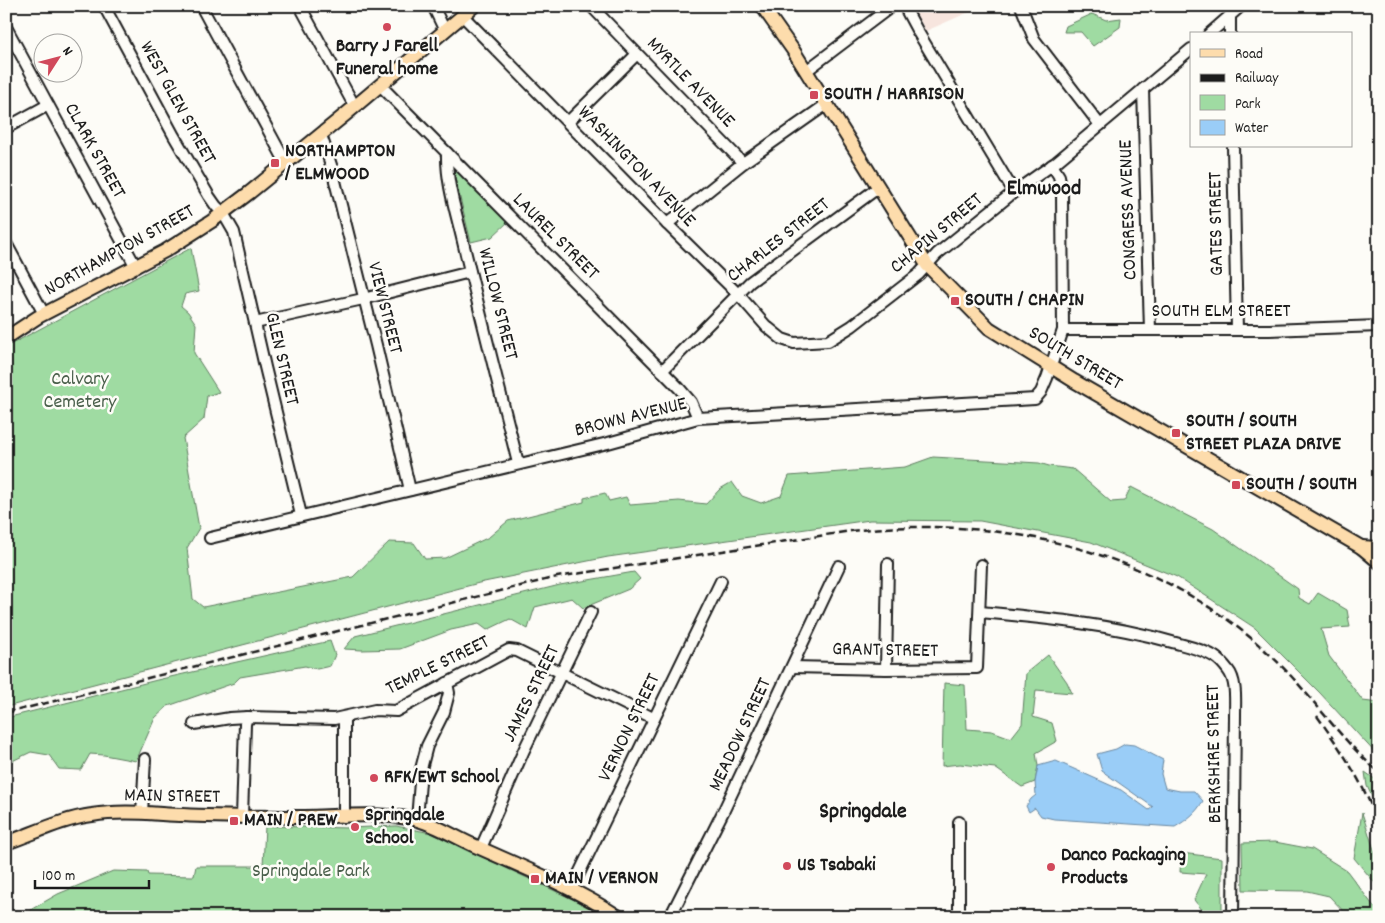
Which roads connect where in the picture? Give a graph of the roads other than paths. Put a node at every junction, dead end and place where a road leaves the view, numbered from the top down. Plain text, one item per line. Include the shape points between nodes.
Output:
1 (104, 6) edge
2 (201, 6) edge
3 (300, 6) edge
4 (433, 6) edge
5 (474, 6) edge
6 (591, 6) edge
7 (762, 6) edge
8 (892, 6) edge
9 (904, 6) edge
10 (1021, 6) edge
11 (1242, 6) edge
12 (463, 16) junction
13 (1230, 16) junction
14 (6, 27) edge
15 (445, 31) junction
16 (1211, 32) edge
17 (1230, 32) edge
18 (1190, 49) edge
19 (638, 54) junction
20 (806, 71) junction
21 (381, 86) junction
22 (1143, 89) junction
23 (827, 104) junction
24 (48, 105) junction
25 (355, 107) junction
26 (568, 122) junction
27 (1100, 125) junction
28 (6, 128) edge
29 (322, 135) junction
30 (1233, 148) edge
31 (447, 152) junction
32 (286, 163) junction
33 (744, 163) junction
34 (1052, 165) junction
35 (879, 187) junction
36 (1014, 192) junction
37 (223, 213) junction
38 (667, 224) junction
39 (6, 244) edge
40 (927, 265) junction
41 (136, 267) junction
42 (470, 272) junction
43 (738, 294) junction
44 (363, 299) junction
45 (41, 316) junction
46 (255, 323) junction
47 (1379, 326) edge
48 (6, 329) edge
49 (1063, 330) junction
50 (1150, 330) junction
51 (1236, 330) junction
52 (6, 338) edge
53 (786, 342) joint
54 (1050, 366) junction
55 (662, 371) junction
56 (698, 418) junction
57 (518, 463) junction
58 (410, 490) junction
59 (301, 515) junction
60 (210, 538) dead end
61 (1361, 547) junction
62 (1379, 548) edge
63 (1379, 555) edge
64 (1379, 562) edge
65 (888, 564) dead end
66 (981, 565) dead end
67 (840, 566) dead end
68 (721, 581) dead end
69 (591, 612) dead end
70 (980, 612) junction
71 (792, 667) junction
72 (886, 669) junction
73 (561, 672) junction
74 (446, 683) junction
75 (247, 717) junction
76 (344, 718) junction
77 (653, 718) junction
78 (194, 724) dead end
79 (145, 759) dead end
80 (142, 813) junction
81 (242, 817) junction
82 (344, 817) junction
83 (417, 820) junction
84 (959, 822) dead end
85 (6, 843) edge
86 (481, 848) junction
87 (571, 890) junction
88 (619, 917) edge
89 (670, 917) edge
90 (959, 917) edge
91 (1233, 917) edge

1 - 37 street, WEST GLEN STREET via 174,136 209,196
2 - 32 street
3 - 25 street
4 - 15 street
5 - 12 main road, NORTHAMPTON STREET
6 - 19 street, MYRTLE AVENUE
7 - 20 main road, SOUTH STREET
8 - 20 street
9 - 36 street
10 - 27 street via 1034,39
11 - 13 street
12 - 15 main road, NORTHAMPTON STREET
12 - 26 street, WASHINGTON AVENUE
13 - 16 street
13 - 17 street
14 - 24 street, CLARK STREET
15 - 21 main road, NORTHAMPTON STREET
18 - 22 street, CHAPIN STREET
19 - 26 street
19 - 33 street, MYRTLE AVENUE
20 - 23 main road, SOUTH STREET
21 - 25 main road, NORTHAMPTON STREET
21 - 31 street, LAUREL STREET
22 - 27 street, CHAPIN STREET
22 - 50 street, CONGRESS AVENUE
23 - 33 street
23 - 35 main road, SOUTH STREET
24 - 28 street
24 - 41 street, CLARK STREET
25 - 29 main road, NORTHAMPTON STREET
26 - 38 street, WASHINGTON AVENUE
27 - 34 street, CHAPIN STREET
29 - 32 main road, NORTHAMPTON STREET
29 - 44 street, VIEW STREET
30 - 51 street, GATES STREET
31 - 42 street, WILLOW STREET via 449,180
31 - 55 street, LAUREL STREET
32 - 37 main road, NORTHAMPTON STREET
33 - 38 street
34 - 36 street, CHAPIN STREET
34 - 49 street via 1059,176 1062,192
35 - 40 main road, SOUTH STREET
35 - 43 street, CHARLES STREET
36 - 40 street, CHAPIN STREET
37 - 41 main road, NORTHAMPTON STREET via 188,238
37 - 46 street, GLEN STREET via 234,232
38 - 43 street, WASHINGTON AVENUE
39 - 45 street
40 - 53 street, CHAPIN STREET via 834,338 822,342
40 - 54 main road, SOUTH STREET via 989,328
41 - 45 main road, NORTHAMPTON STREET
42 - 44 street
42 - 57 street, WILLOW STREET
43 - 53 street, WASHINGTON AVENUE via 766,326
43 - 55 street, CHARLES STREET
44 - 46 street
44 - 58 street, VIEW STREET
45 - 48 main road, NORTHAMPTON STREET
45 - 52 main road, NORTHAMPTON STREET
46 - 59 street, GLEN STREET
47 - 51 street, SOUTH ELM STREET
49 - 50 street, SOUTH ELM STREET
49 - 54 street
50 - 51 street, SOUTH ELM STREET
54 - 56 street, BROWN AVENUE via 1041,392 1035,399
54 - 61 main road, SOUTH STREET
55 - 56 street, LAUREL STREET via 687,397
56 - 57 street, BROWN AVENUE
57 - 58 street, BROWN AVENUE
58 - 59 street, BROWN AVENUE
59 - 60 street, BROWN AVENUE
61 - 62 main road
61 - 63 main road
61 - 64 main road, SOUTH STREET
65 - 72 street
66 - 70 street
67 - 71 street, MEADOW STREET
68 - 77 street, VERNON STREET
69 - 73 street, JAMES STREET
70 - 72 street, GRANT STREET via 977,668
70 - 91 street, BERKSHIRE STREET via 1047,618 1153,637 1216,657 1230,672 1235,714
71 - 72 street, GRANT STREET
71 - 89 street, MEADOW STREET
73 - 74 street, TEMPLE STREET via 509,650
73 - 77 street, TEMPLE STREET
73 - 86 street, JAMES STREET
74 - 76 street, TEMPLE STREET via 396,711 375,710
74 - 83 street via 449,694 444,712 427,746 421,769
75 - 76 street, TEMPLE STREET
75 - 78 street, TEMPLE STREET
75 - 81 street
76 - 82 street
77 - 87 street, VERNON STREET
79 - 80 street
80 - 81 main road, MAIN STREET
80 - 85 main road, MAIN STREET via 94,814 65,820
81 - 82 main road, MAIN STREET
82 - 83 main road, MAIN STREET via 382,816
83 - 86 main road, MAIN STREET
84 - 90 street
86 - 87 main road, MAIN STREET
87 - 88 main road, MAIN STREET

